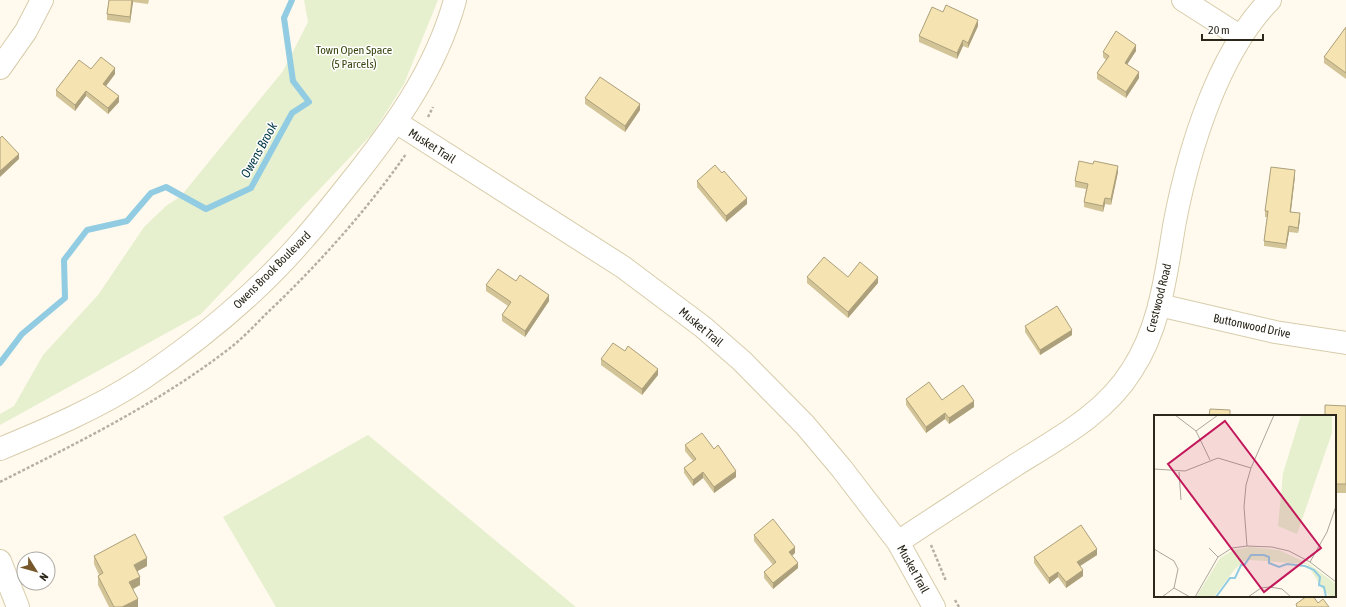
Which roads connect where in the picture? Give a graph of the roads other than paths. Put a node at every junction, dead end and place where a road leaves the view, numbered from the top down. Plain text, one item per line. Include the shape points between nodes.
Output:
1 (42, 0) edge
2 (455, 0) edge
3 (1183, 0) edge
4 (1270, 0) edge
5 (1241, 37) junction
6 (0, 68) edge
7 (396, 122) junction
8 (1159, 305) junction
9 (1346, 343) edge
10 (0, 449) edge
11 (898, 542) junction
12 (0, 561) edge
13 (18, 607) edge
14 (934, 607) edge

1 - 6 street via 26,31
2 - 7 street, Owens Brook Boulevard via 442,39
3 - 5 street
4 - 5 street, Crestwood Road
5 - 8 street, Crestwood Road via 1215,86 1198,133 1178,205
7 - 10 street, Owens Brook Boulevard via 302,242 260,285 212,328 141,380 73,418
7 - 11 street, Musket Trail via 623,267 704,326 805,425
8 - 9 street, Buttonwood Drive via 1275,332
8 - 11 street, Crestwood Road via 1148,342 1132,371 1112,396 1084,421
11 - 14 street, Musket Trail
12 - 13 street

